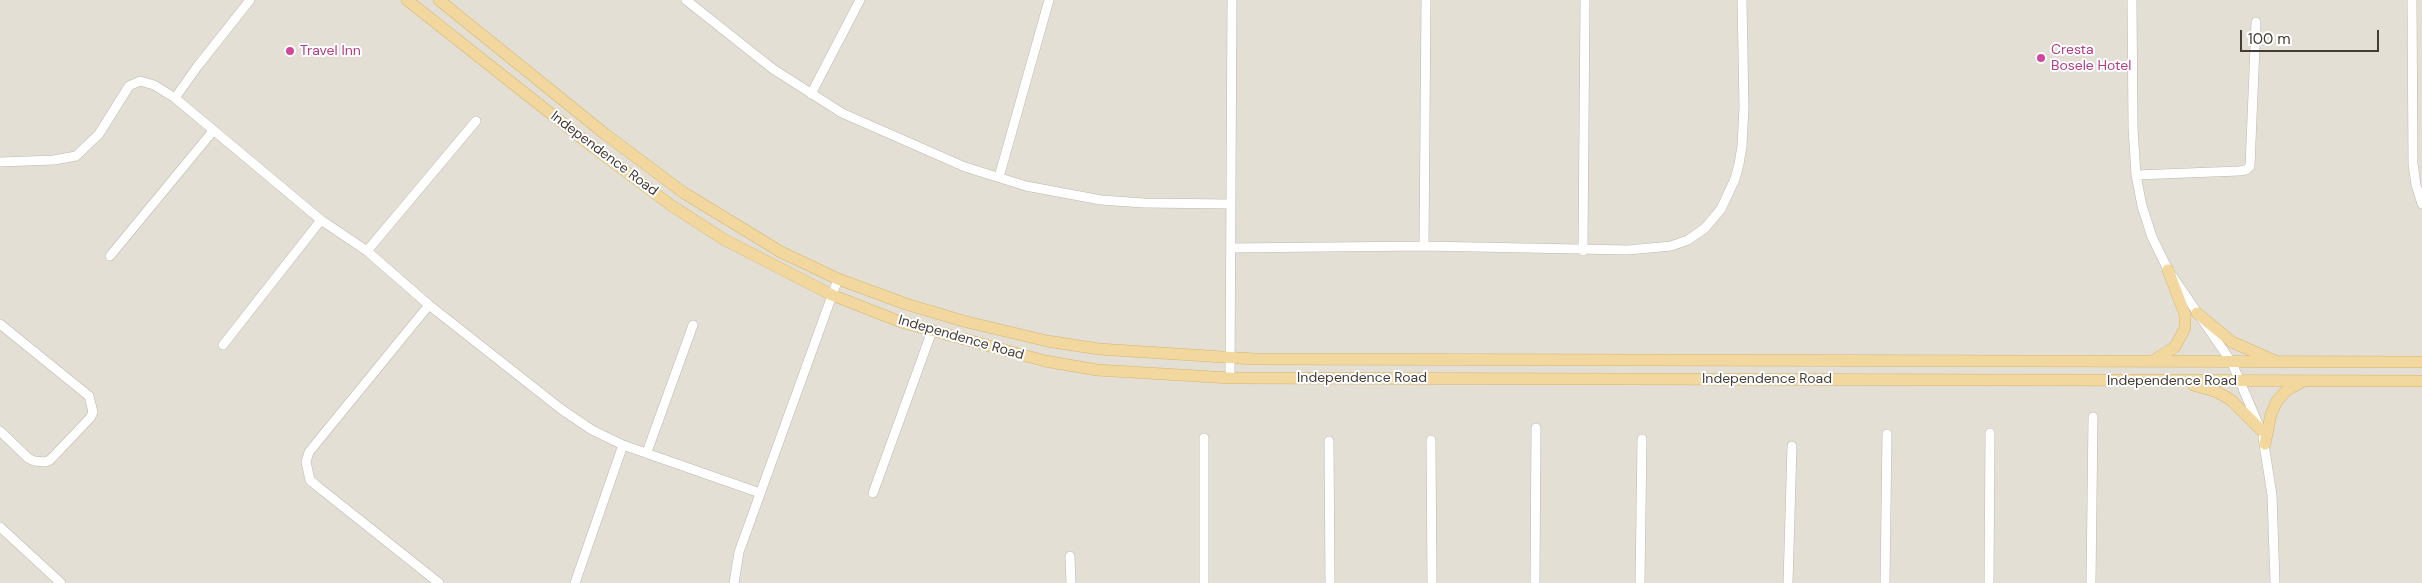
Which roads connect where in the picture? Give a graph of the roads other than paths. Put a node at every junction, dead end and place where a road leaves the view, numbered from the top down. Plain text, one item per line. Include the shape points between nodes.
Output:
1 (250, 0) edge
2 (406, 0) edge
3 (439, 0) edge
4 (686, 0) edge
5 (860, 0) edge
6 (1049, 0) edge
7 (1232, 0) edge
8 (1426, 0) edge
9 (1585, 0) edge
10 (1742, 0) edge
11 (2132, 0) edge
12 (2412, 0) edge
13 (2256, 22) dead end
14 (811, 94) junction
15 (175, 98) junction
16 (476, 121) dead end
17 (213, 131) junction
18 (0, 162) edge
19 (2136, 175) junction
20 (999, 176) junction
21 (1231, 204) junction
22 (2422, 204) edge
23 (321, 220) junction
24 (1424, 246) junction
25 (1231, 248) junction
26 (367, 251) junction
27 (1583, 251) junction
28 (110, 256) dead end
29 (2168, 270) junction
30 (838, 279) junction
31 (832, 295) junction
32 (429, 305) junction
33 (2196, 313) junction
34 (0, 324) edge
35 (693, 325) dead end
36 (932, 331) junction
37 (223, 345) dead end
38 (1230, 358) junction
39 (2150, 362) junction
40 (2280, 362) junction
41 (2422, 362) edge
42 (2232, 363) junction
43 (1230, 378) junction
44 (2306, 380) junction
45 (2422, 380) edge
46 (2182, 381) junction
47 (2241, 381) junction
48 (2093, 417) dead end
49 (1536, 428) dead end
50 (2261, 430) junction
51 (0, 431) edge
52 (1990, 433) dead end
53 (1887, 434) dead end
54 (1204, 438) dead end
55 (1642, 439) dead end
56 (1431, 440) dead end
57 (1329, 441) dead end
58 (2265, 444) junction
59 (623, 445) junction
60 (1792, 446) dead end
61 (647, 452) junction
62 (760, 493) junction
63 (873, 493) dead end
64 (0, 527) edge
65 (1070, 556) dead end
66 (59, 582) edge
67 (439, 583) edge
68 (575, 583) edge
69 (734, 583) edge
70 (1071, 583) edge
71 (1204, 583) edge
72 (1330, 583) edge
73 (1432, 583) edge
74 (1535, 583) edge
75 (1640, 583) edge
76 (1788, 583) edge
77 (1885, 583) edge
78 (1989, 583) edge
79 (2091, 583) edge
80 (2275, 583) edge

1 - 15 street
2 - 31 main road, Independence Road via 672,206 769,264
3 - 30 main road, Independence Road via 605,134 684,193 781,252
4 - 14 street via 773,69
5 - 14 street
6 - 20 street
7 - 21 street
8 - 24 street
9 - 27 street
10 - 27 street via 1742,146 1735,179 1721,209 1695,236 1671,246
11 - 19 street
12 - 22 street via 2413,164
13 - 19 street via 2250,166 2239,171
14 - 20 street via 842,114 935,156
15 - 17 street
15 - 18 street via 147,82 134,83 99,134 76,156
16 - 26 street
17 - 23 street
17 - 28 street
19 - 29 street via 2152,237
20 - 21 street via 1026,186 1101,200
21 - 25 street
23 - 26 street
23 - 37 street
24 - 25 street
24 - 27 street
25 - 38 street
26 - 32 street
29 - 33 street
29 - 39 main road via 2185,315 2185,328 2175,347 2165,356
30 - 31 street
30 - 38 main road, Independence Road via 925,310 1047,341 1099,349
31 - 36 main road, Independence Road
31 - 62 street
32 - 59 street via 561,409 592,430
32 - 67 street via 309,452 306,471 317,486
33 - 40 main road via 2232,342
33 - 42 street
34 - 51 street via 89,396 93,412 45,462 28,458
35 - 61 street
36 - 43 main road, Independence Road via 1045,361 1097,370
36 - 63 street
38 - 39 main road, Independence Road
38 - 43 street
39 - 42 main road, Independence Road
40 - 41 main road, Independence Road
40 - 42 main road, Independence Road
42 - 47 street
43 - 46 main road, Independence Road
44 - 45 main road, Independence Road
44 - 47 main road, Independence Road
44 - 58 main road via 2287,390 2276,402
46 - 47 main road, Independence Road
46 - 50 main road via 2231,400
47 - 50 street
48 - 79 street
49 - 74 street
50 - 58 street
52 - 78 street
53 - 77 street
54 - 71 street
55 - 75 street
56 - 73 street
57 - 72 street
58 - 80 street via 2272,495
59 - 61 street
59 - 68 street
60 - 76 street
61 - 62 street
62 - 69 street via 739,552
64 - 66 street
65 - 70 street

